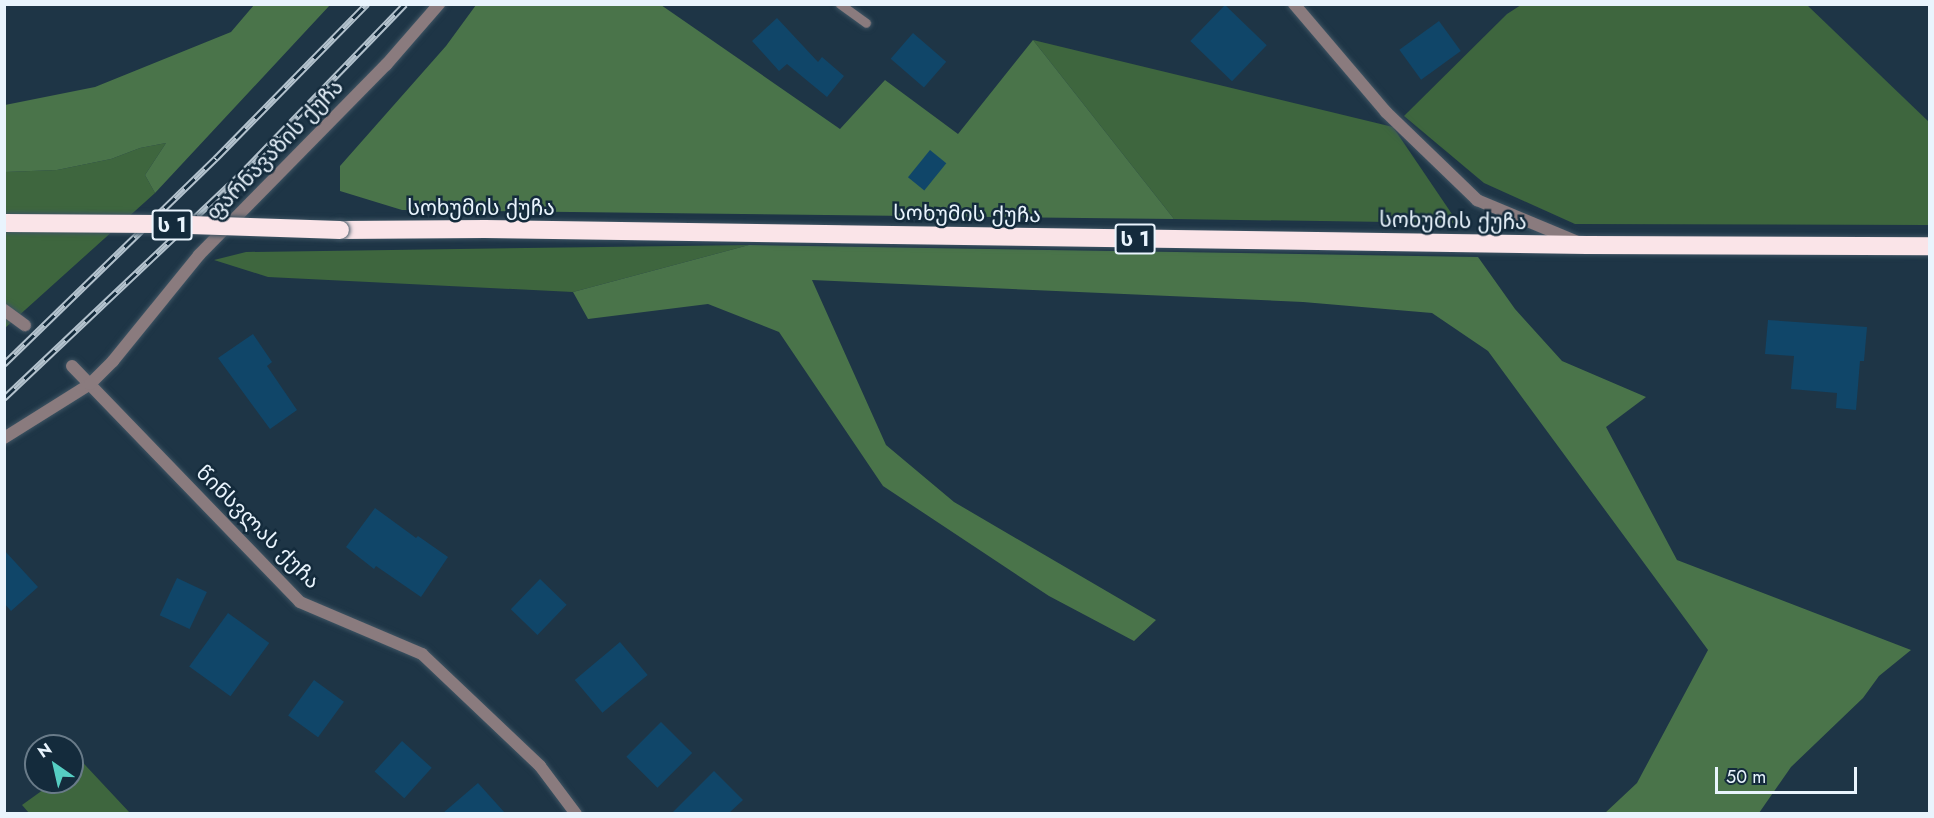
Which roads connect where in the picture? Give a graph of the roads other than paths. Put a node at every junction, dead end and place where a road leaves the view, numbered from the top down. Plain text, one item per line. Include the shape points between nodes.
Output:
1 (439, 4) edge
2 (840, 4) edge
3 (1294, 4) edge
4 (866, 23) dead end
5 (4, 223) edge
6 (1587, 245) junction
7 (1929, 246) edge
8 (4, 310) edge
9 (25, 325) dead end
10 (72, 366) dead end
11 (90, 384) junction
12 (4, 438) edge
13 (576, 813) edge

1 - 11 street, ფარნავაზის ქუჩა via 386,64 199,255 113,362
2 - 4 lane
3 - 6 street via 1386,112 1477,200
5 - 6 highway, სოხუმის ქუჩა / ს 1, bridge
6 - 7 highway, სოხუმის ქუჩა / ს 1
8 - 9 street
10 - 11 street, წინსვლას ქუჩა
11 - 12 street, ფარნავაზის ქუჩა
11 - 13 street, წინსვლას ქუჩა via 300,602 422,654 540,766

